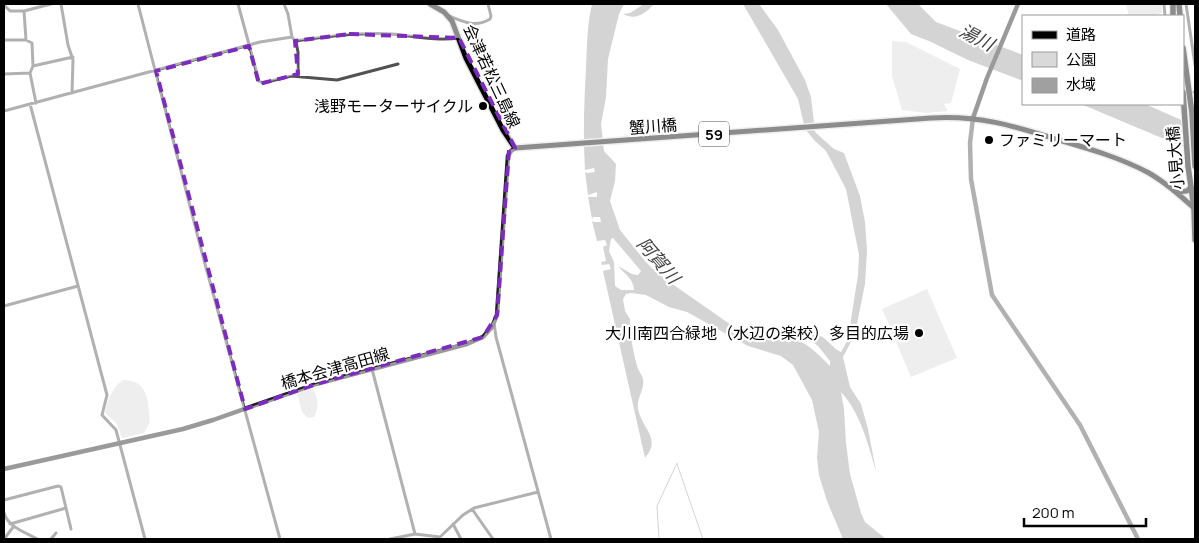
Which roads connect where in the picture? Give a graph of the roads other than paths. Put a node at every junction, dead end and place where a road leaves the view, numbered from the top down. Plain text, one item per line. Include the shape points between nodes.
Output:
1 (51, 4) edge
2 (61, 4) edge
3 (138, 4) edge
4 (238, 4) edge
5 (284, 4) edge
6 (430, 4) edge
7 (488, 4) edge
8 (1018, 4) edge
9 (1186, 4) edge
10 (4, 5) edge
11 (24, 11) junction
12 (449, 16) junction
13 (292, 37) junction
14 (459, 38) junction
15 (4, 40) edge
16 (26, 40) junction
17 (1193, 40) edge
18 (295, 41) junction
19 (249, 46) junction
20 (72, 57) junction
21 (1184, 59) edge
22 (398, 64) dead end
23 (1195, 65) edge
24 (33, 66) junction
25 (156, 71) junction
26 (30, 73) junction
27 (4, 74) edge
28 (298, 76) junction
29 (72, 94) junction
30 (1184, 95) edge
31 (36, 103) junction
32 (30, 104) junction
33 (1188, 105) junction
34 (4, 111) edge
35 (973, 118) junction
36 (535, 147) joint
37 (515, 148) junction
38 (1193, 165) edge
39 (1174, 168) dead end
40 (1191, 186) junction
41 (1174, 190) junction
42 (1195, 208) edge
43 (1195, 240) edge
44 (78, 286) junction
45 (4, 306) edge
46 (494, 323) junction
47 (372, 369) junction
48 (245, 409) junction
49 (119, 443) junction
50 (4, 469) edge
51 (538, 492) junction
52 (4, 500) edge
53 (66, 508) junction
54 (472, 509) junction
55 (4, 513) edge
56 (453, 524) junction
57 (12, 525) junction
58 (71, 529) dead end
59 (56, 533) dead end
60 (415, 534) junction
61 (4, 539) edge
62 (37, 539) edge
63 (51, 539) edge
64 (145, 539) edge
65 (280, 539) edge
66 (390, 539) edge
67 (461, 539) edge
68 (493, 539) edge
69 (551, 539) edge
70 (1138, 539) edge

1 - 11 street
2 - 20 street
3 - 25 street
4 - 19 street
5 - 13 street
6 - 12 main road, 会津若松三島線
7 - 12 street via 491,16 479,24
8 - 35 main road
9 - 17 street
10 - 11 street via 10,11
11 - 16 street
12 - 14 main road, 会津若松三島線
13 - 18 street
13 - 19 street
14 - 18 street via 350,34
14 - 37 main road, 会津若松三島線 via 474,74
15 - 16 street
16 - 24 street via 32,43
17 - 23 street
18 - 28 street
19 - 25 street
19 - 28 street via 259,81 264,83
20 - 24 street
20 - 29 street
21 - 33 highway
22 - 28 street via 337,80
24 - 26 street
25 - 29 street
25 - 48 street
26 - 27 street
26 - 31 street
29 - 31 street
30 - 33 highway
31 - 32 street
32 - 34 street
32 - 44 street
33 - 38 highway, 小見大橋
35 - 36 main road, 蟹川橋 / 59 via 949,117
35 - 41 main road, 59 via 1003,123 1106,154 1150,174
35 - 70 street via 971,179 992,295 1080,425
36 - 37 main road, 会津若松三島線 / 59
37 - 46 main road via 508,156
38 - 40 highway, 小見大橋
39 - 41 street via 1179,180
40 - 41 main road via 1185,192
40 - 42 highway, 小見大橋
41 - 42 main road, 59
42 - 43 highway, 小見大橋
44 - 45 street
44 - 49 street via 107,395 102,415 116,430
46 - 47 main road, 橋本会津高田線 via 483,337 467,344
46 - 51 street
47 - 48 main road, 橋本会津高田線 via 316,384
47 - 60 street
48 - 49 main road, 橋本会津高田線 via 184,429
48 - 65 street
49 - 50 main road, 橋本会津高田線
49 - 64 street
51 - 54 street
51 - 69 street
52 - 53 street via 58,486
53 - 57 street
53 - 58 street
54 - 56 street
54 - 68 street
55 - 57 street
56 - 60 street via 440,537
56 - 67 street
57 - 61 street
57 - 62 street
59 - 63 street
60 - 66 street

